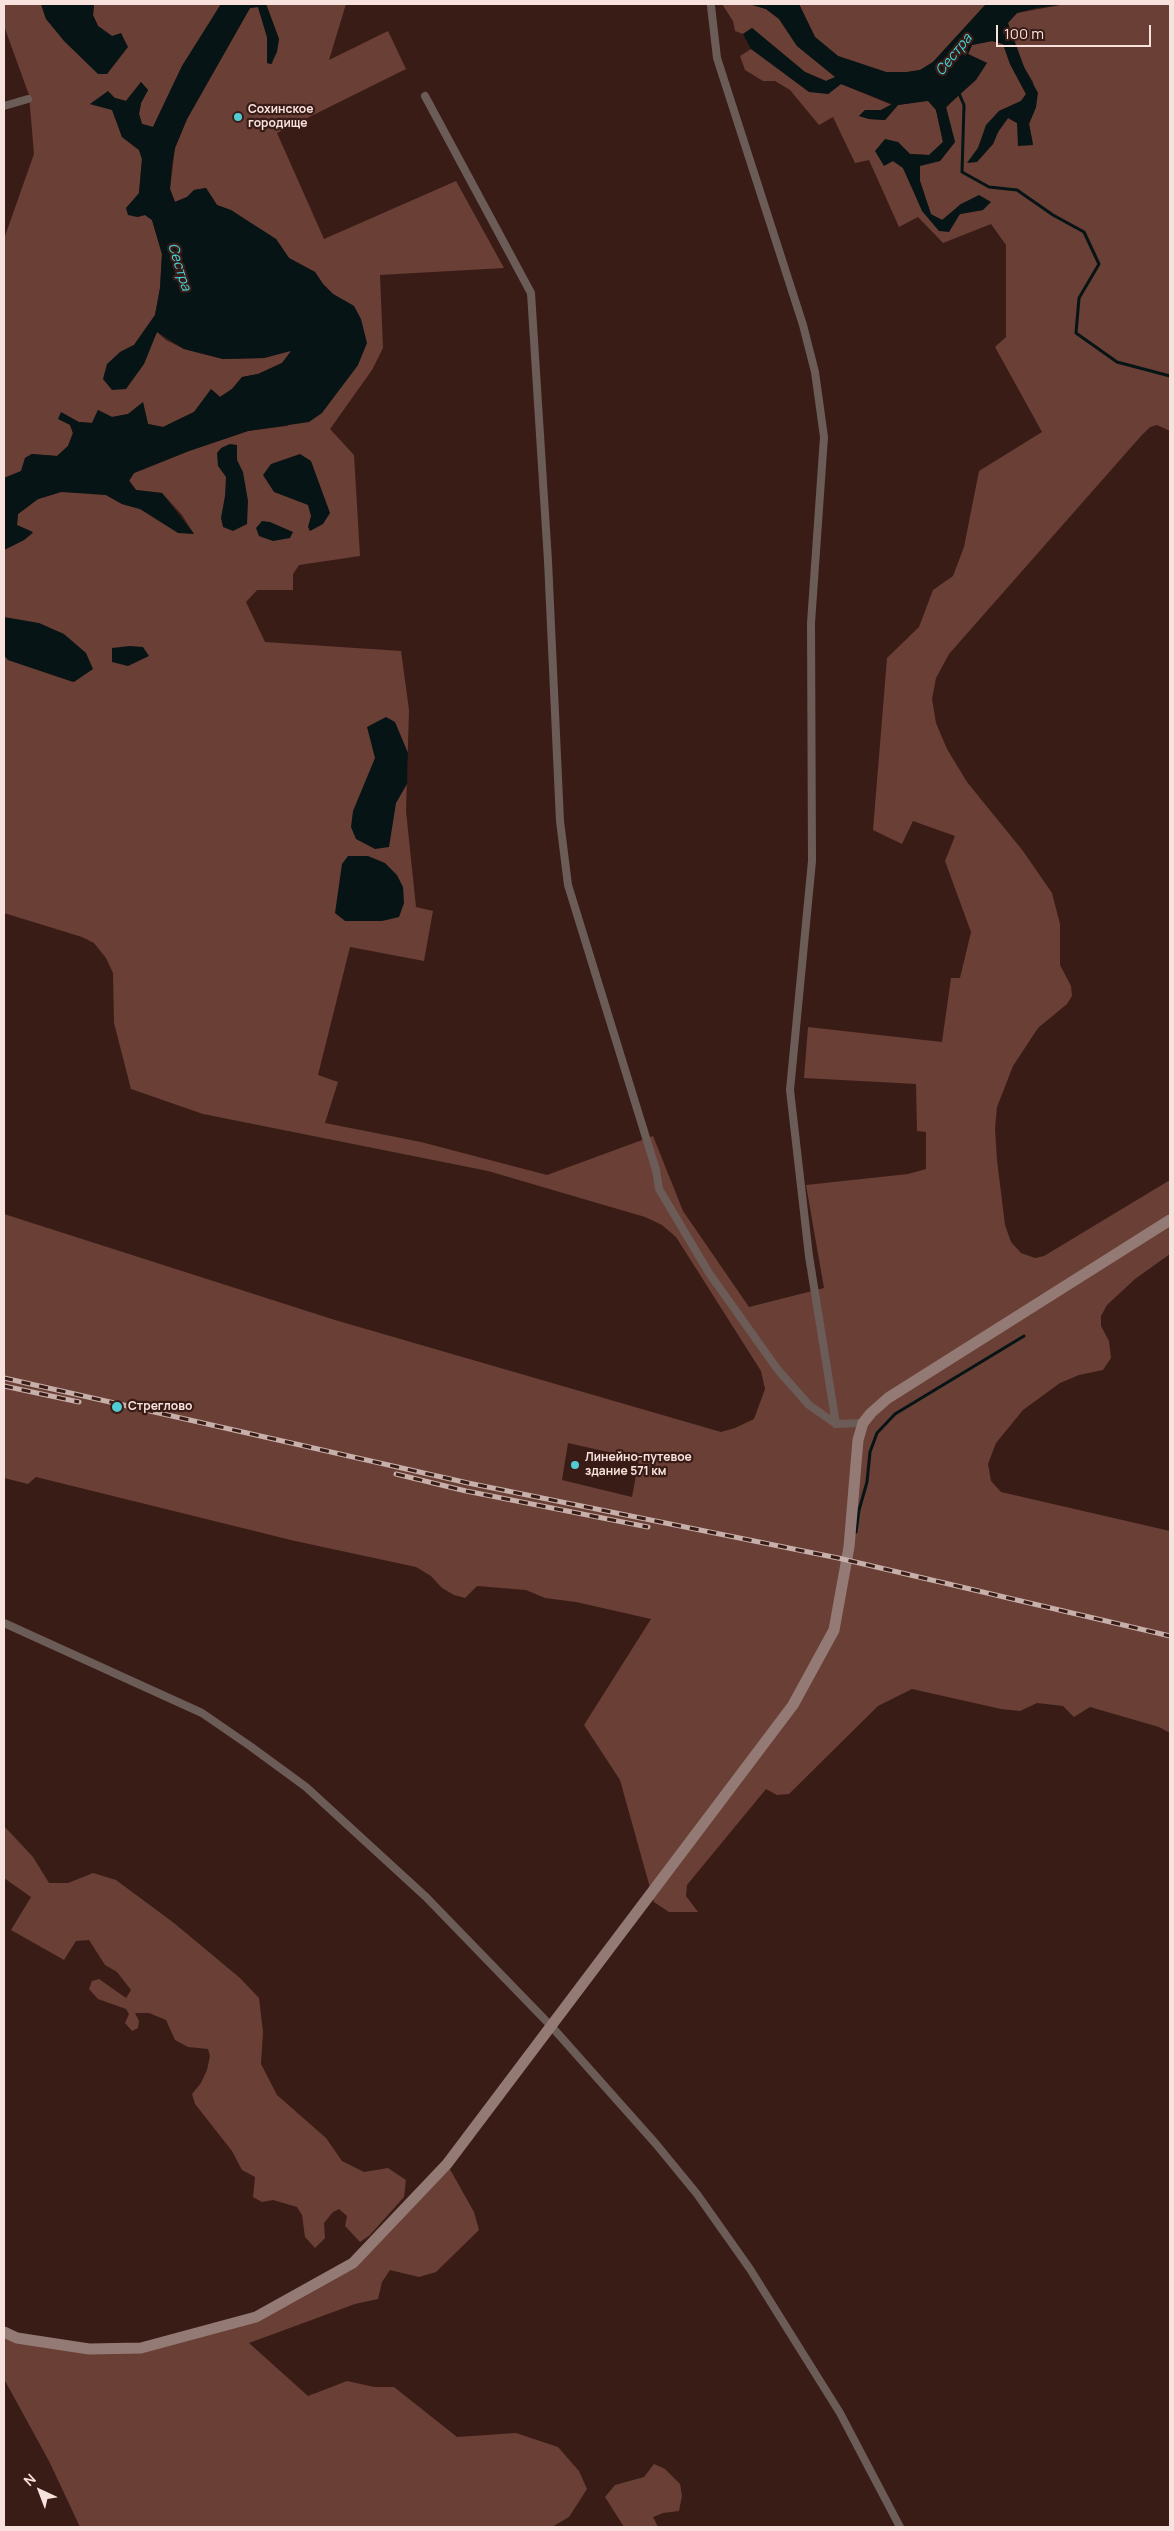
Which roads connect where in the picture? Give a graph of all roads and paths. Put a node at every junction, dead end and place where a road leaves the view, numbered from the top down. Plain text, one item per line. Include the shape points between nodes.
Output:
1 (711, 6) dead end
2 (425, 96) dead end
3 (28, 99) dead end
4 (4, 106) edge
5 (1170, 1220) edge
6 (863, 1423) junction
7 (836, 1424) junction
8 (4, 1623) edge
9 (552, 2027) junction
10 (4, 2332) edge
11 (900, 2527) edge

1 - 7 street via 717,58 790,278 808,344 824,437 811,624 812,861 790,1090 809,1256
2 - 7 street via 531,293 560,821 568,884 656,1170 659,1189 709,1274 778,1370 809,1405
3 - 4 street
5 - 6 street via 888,1398
6 - 7 street
6 - 9 street via 858,1440 848,1547 834,1630 794,1705 632,1915
8 - 9 street via 202,1713 306,1787 426,1897
9 - 10 street via 447,2164 354,2263 256,2317 141,2348 89,2349 17,2338
9 - 11 street via 697,2194 750,2269 840,2414

